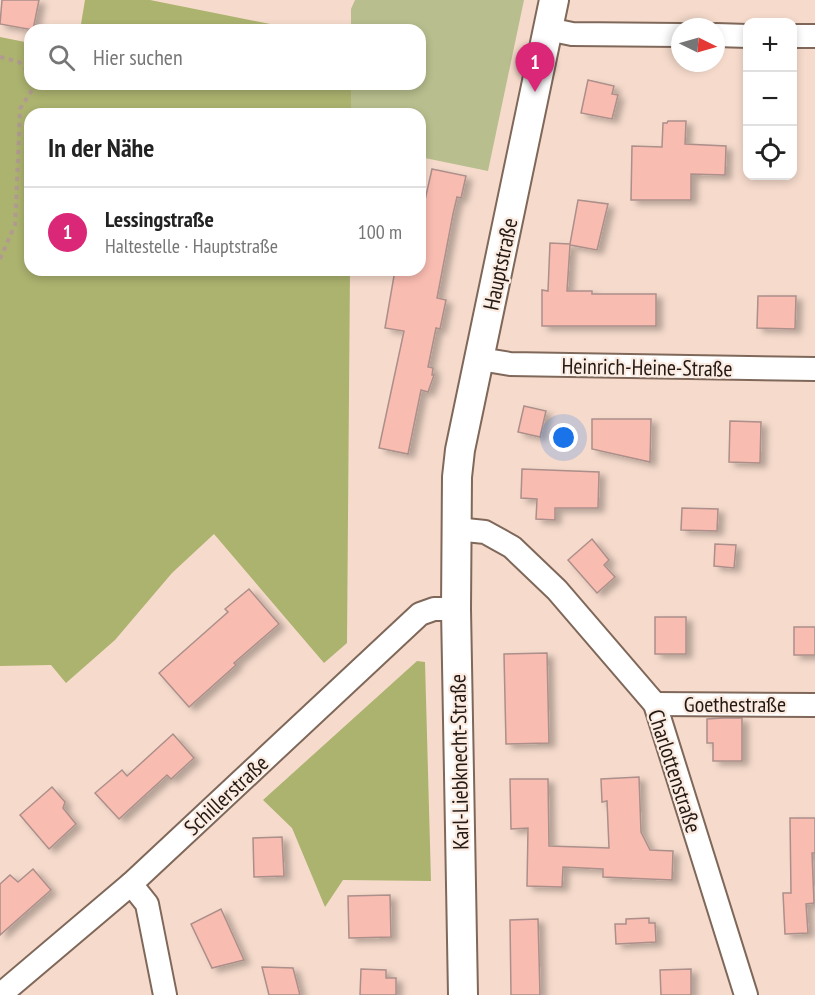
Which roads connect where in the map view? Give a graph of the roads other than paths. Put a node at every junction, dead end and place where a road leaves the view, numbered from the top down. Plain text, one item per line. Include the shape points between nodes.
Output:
1 (554, 0) edge
2 (548, 29) junction
3 (671, 35) edge
4 (725, 35) edge
5 (743, 36) edge
6 (797, 36) edge
7 (815, 36) edge
8 (480, 359) junction
9 (815, 369) edge
10 (456, 529) junction
11 (456, 609) junction
12 (655, 704) junction
13 (815, 705) edge
14 (131, 884) junction
15 (0, 995) edge
16 (165, 995) edge
17 (463, 995) edge
18 (746, 995) edge

1 - 2 street, Hauptstraße
2 - 3 street
2 - 8 street, Hauptstraße
4 - 5 street
6 - 7 street
8 - 9 street, Heinrich-Heine-Straße via 510,364
8 - 10 street, Hauptstraße via 460,450
10 - 11 street, Karl-Liebknecht-Straße
10 - 12 street, Charlottenstraße via 485,532 512,547 556,590
11 - 14 street, Schillerstraße via 434,609 420,614
11 - 17 street, Karl-Liebknecht-Straße
12 - 13 street, Goethestraße
12 - 18 street, Charlottenstraße
14 - 15 street, Schillerstraße
14 - 16 street via 147,904

